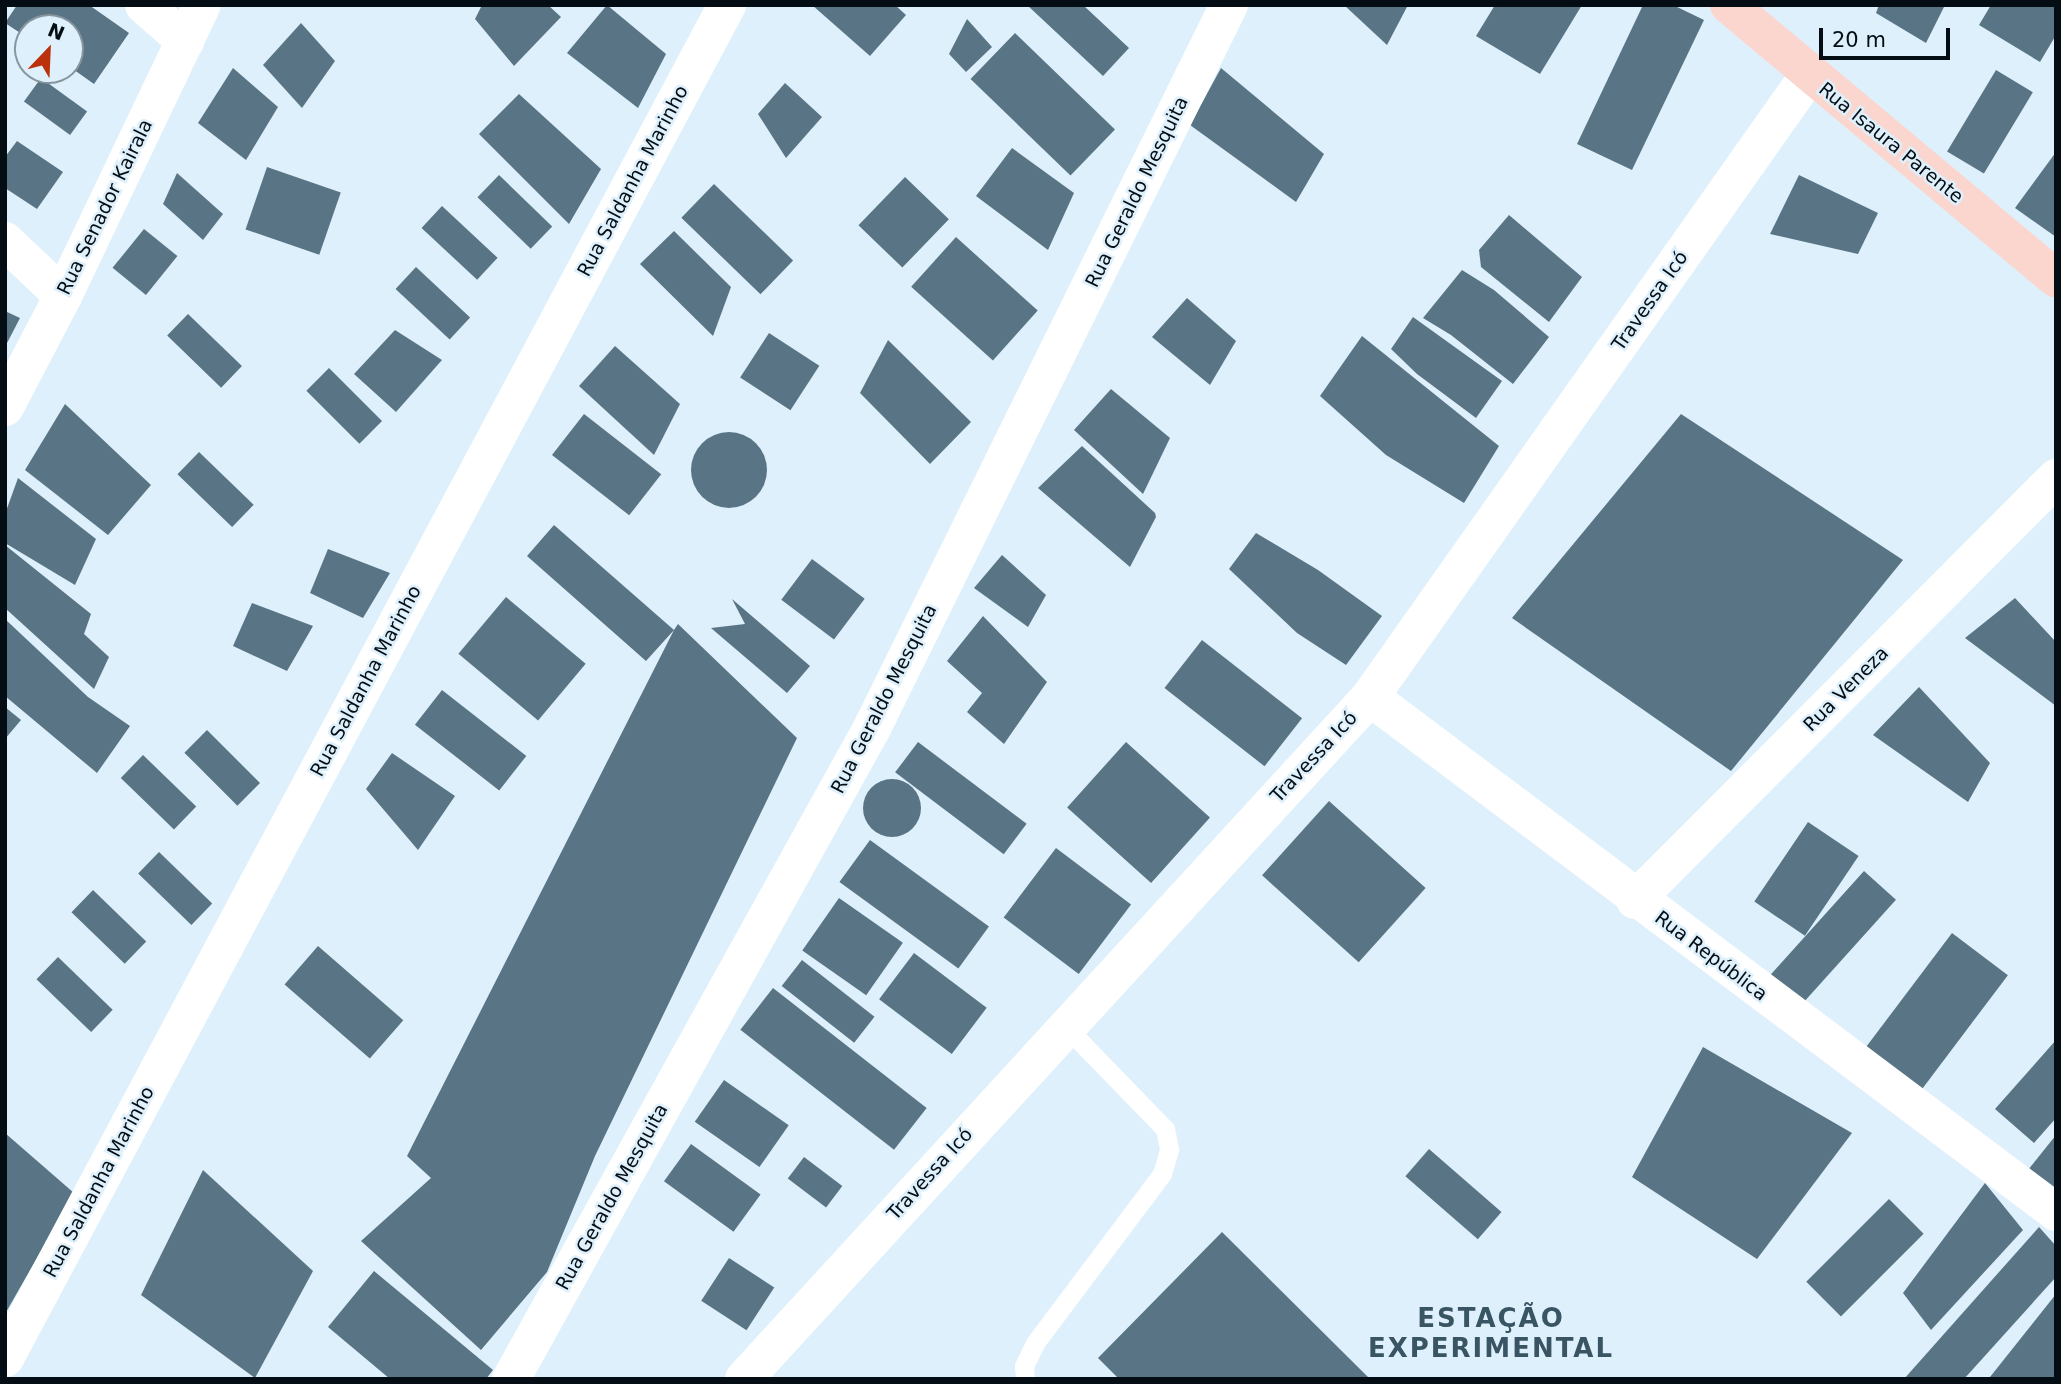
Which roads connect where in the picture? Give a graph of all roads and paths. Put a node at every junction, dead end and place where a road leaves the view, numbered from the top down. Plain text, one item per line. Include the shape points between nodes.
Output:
1 (144, 5) edge
2 (202, 5) edge
3 (727, 5) edge
4 (1229, 5) edge
5 (1729, 5) edge
6 (185, 41) junction
7 (1810, 75) junction
8 (5, 241) edge
9 (2056, 278) edge
10 (63, 296) junction
11 (5, 407) edge
12 (2056, 478) edge
13 (1370, 697) junction
14 (1635, 900) junction
15 (1066, 1027) junction
16 (2056, 1212) edge
17 (5, 1358) edge
18 (750, 1377) edge
19 (511, 1379) edge
20 (1025, 1379) edge

1 - 6 street
2 - 6 street, Rua Senador Kairala
3 - 17 street, Rua Saldanha Marinho
4 - 19 street, Rua Geraldo Mesquita via 872,729
5 - 7 street, Rua Isaura Parente
6 - 10 street, Rua Senador Kairala
7 - 9 street, Rua Isaura Parente
7 - 13 street, Travessa Icó
8 - 10 street
10 - 11 street, Rua Senador Kairala
12 - 14 street, Rua Veneza
13 - 14 street, Rua República
13 - 15 street, Travessa Icó
14 - 16 street, Rua República
15 - 18 street, Travessa Icó
15 - 20 lane via 1165,1129 1169,1149 1162,1174 1035,1343 1024,1366

